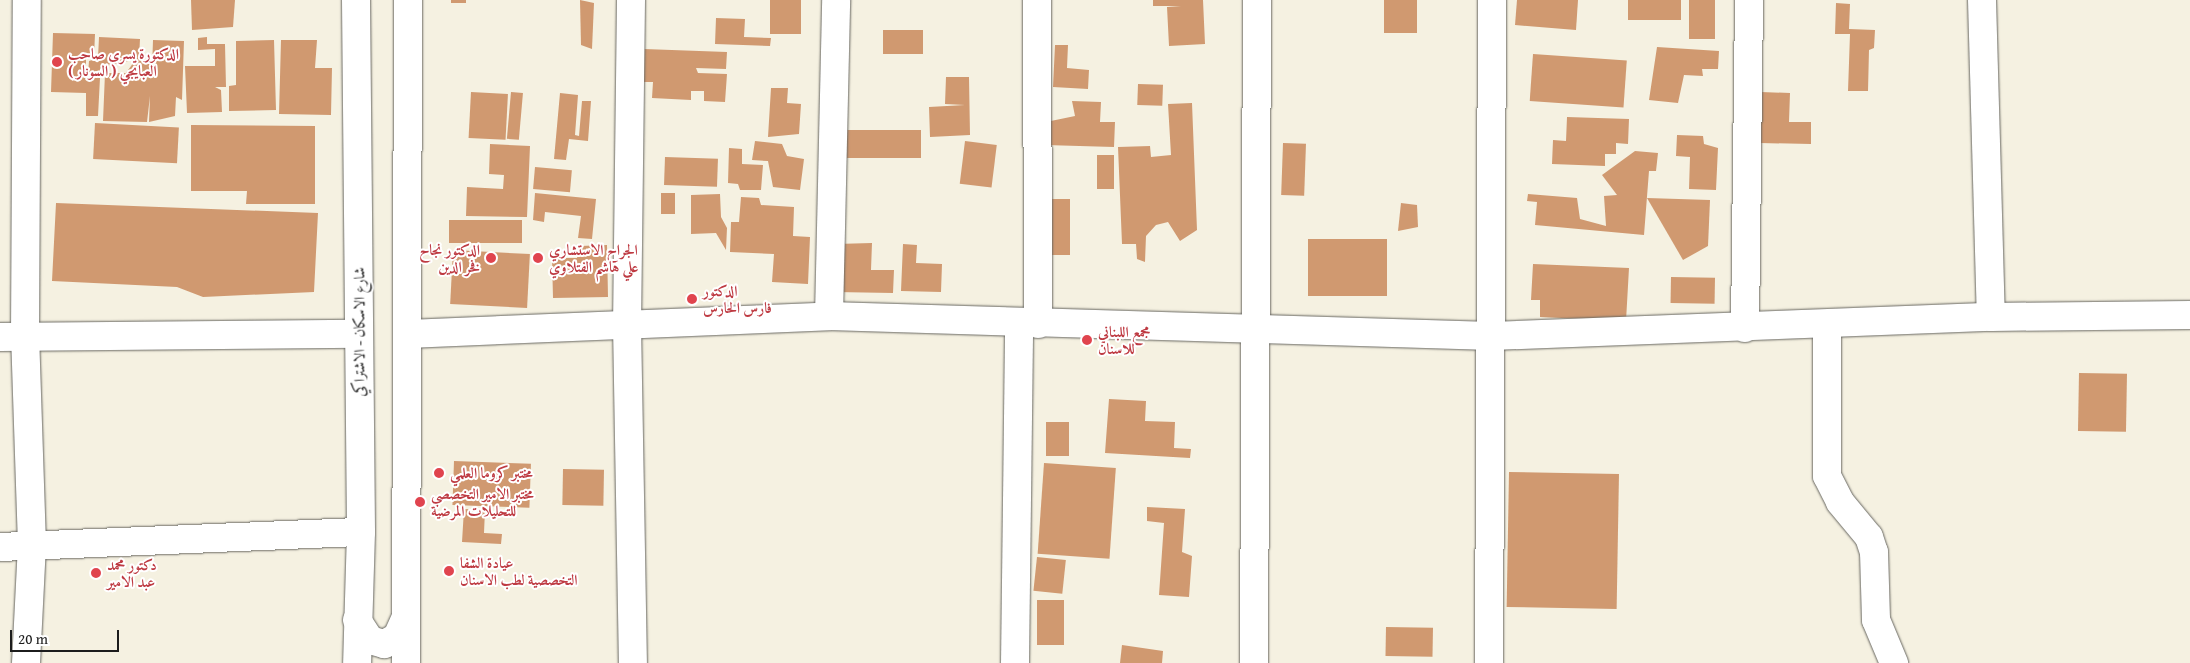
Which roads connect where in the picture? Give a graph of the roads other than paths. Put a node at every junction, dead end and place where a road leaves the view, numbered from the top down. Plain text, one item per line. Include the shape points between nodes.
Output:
1 (27, 0) edge
2 (356, 0) edge
3 (408, 0) edge
4 (631, 0) edge
5 (836, 0) edge
6 (1037, 0) edge
7 (1257, 0) edge
8 (1492, 0) edge
9 (1749, 0) edge
10 (1982, 0) edge
11 (2190, 315) edge
12 (829, 316) junction
13 (1990, 317) junction
14 (627, 324) junction
15 (1029, 324) junction
16 (1827, 324) junction
17 (1745, 328) junction
18 (1259, 332) junction
19 (359, 334) junction
20 (408, 334) junction
21 (1492, 336) junction
22 (12, 338) edge
23 (360, 532) junction
24 (32, 546) junction
25 (0, 547) edge
26 (406, 617) junction
27 (357, 620) junction
28 (26, 663) edge
29 (357, 663) edge
30 (406, 663) edge
31 (633, 663) edge
32 (1015, 663) edge
33 (1254, 663) edge
34 (1490, 663) edge
35 (1894, 663) edge

1 - 22 street
2 - 19 street, شارع الاسكان - الاشتراكي
3 - 20 street
4 - 14 street
5 - 12 street
6 - 15 street
7 - 18 street
8 - 21 street
9 - 17 street
10 - 13 street
11 - 13 street
12 - 14 street
12 - 15 street
13 - 16 street
14 - 20 street
14 - 31 street
15 - 18 street
15 - 32 street
16 - 17 street
16 - 35 street via 1828,476 1840,502 1869,537 1874,552 1876,620
17 - 21 street
18 - 21 street
18 - 33 street
19 - 22 street
19 - 23 street, شارع الاسكان - الاشتراكي
20 - 26 street
21 - 34 street
22 - 24 street
23 - 24 street
23 - 27 street, شارع الاسكان - الاشتراكي
24 - 25 street
24 - 28 street
26 - 27 street via 397,637 384,644 370,640
26 - 30 street
27 - 29 street, شارع الاسكان - الاشتراكي

